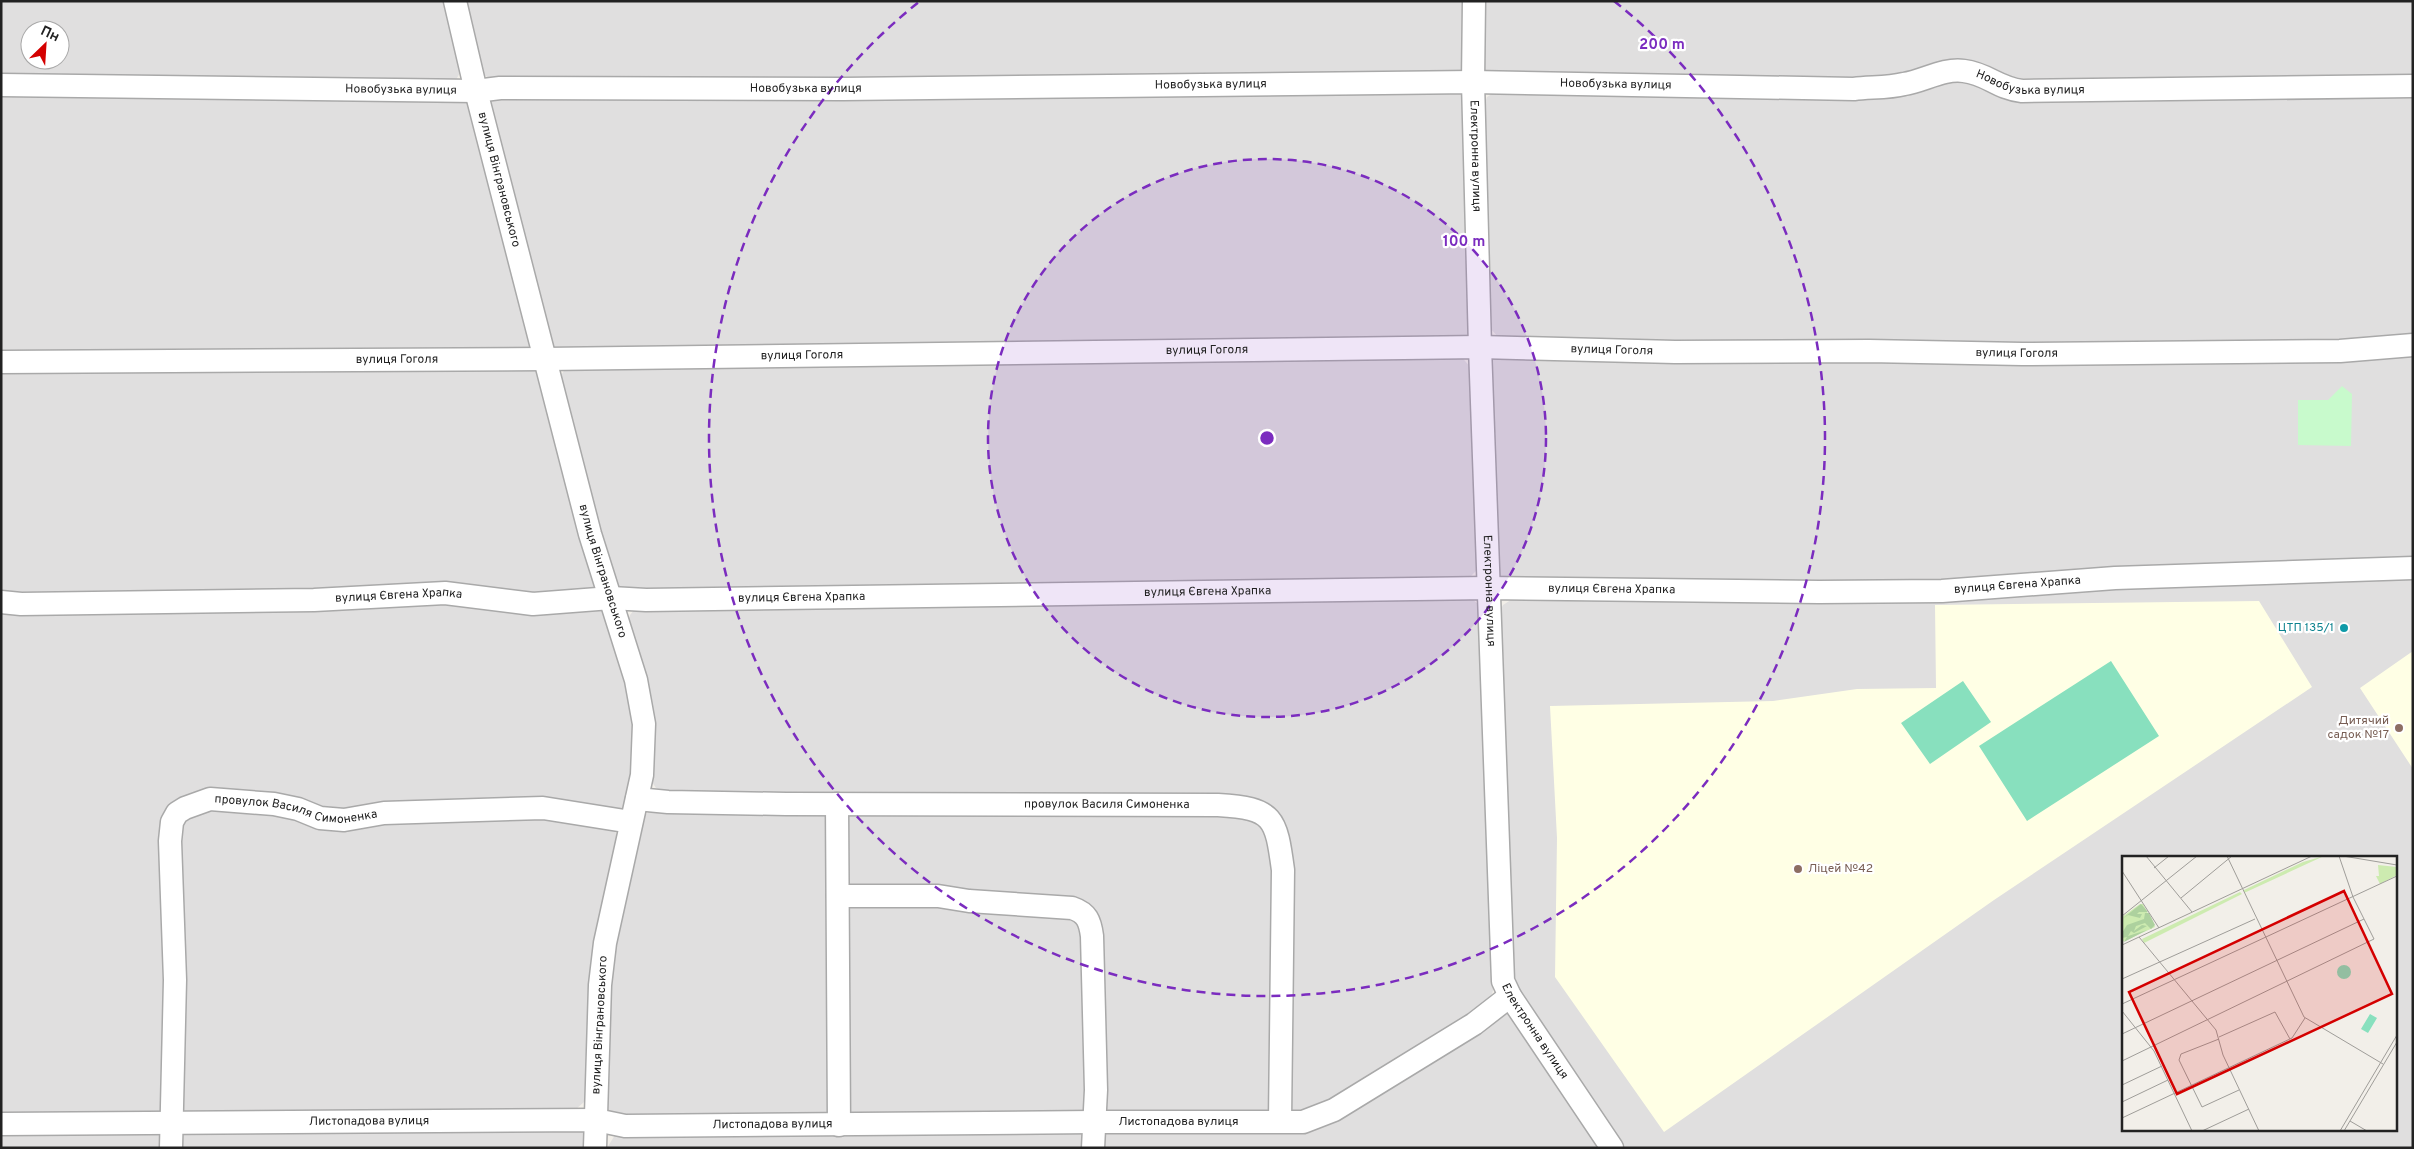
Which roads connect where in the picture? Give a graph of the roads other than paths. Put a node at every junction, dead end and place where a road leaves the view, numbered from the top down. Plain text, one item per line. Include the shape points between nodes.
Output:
1 (455, 1) edge
2 (1474, 1) edge
3 (1472, 82) junction
4 (1, 86) edge
5 (2413, 86) edge
6 (476, 90) junction
7 (2413, 345) edge
8 (1480, 347) junction
9 (546, 359) junction
10 (1, 362) edge
11 (2413, 568) edge
12 (1488, 588) junction
13 (612, 598) junction
14 (1, 602) edge
15 (637, 799) junction
16 (838, 804) junction
17 (631, 822) junction
18 (838, 896) junction
19 (1510, 996) junction
20 (596, 1120) junction
21 (1280, 1121) junction
22 (1093, 1122) junction
23 (171, 1123) junction
24 (1, 1124) edge
25 (839, 1125) junction
26 (170, 1148) edge
27 (595, 1148) edge
28 (1092, 1148) edge
29 (1612, 1148) edge

1 - 6 street, вулиця Вінграновського
2 - 3 street, Електронна вулиця
3 - 5 street, Новобузька вулиця via 1854,89 1904,84 1941,72 1962,71 1983,75 2006,89 2022,91
3 - 6 street, Новобузька вулиця
3 - 8 street, Електронна вулиця
4 - 6 street, Новобузька вулиця
6 - 9 street, вулиця Вінграновського
7 - 8 street, вулиця Гоголя via 2340,351 2022,354
8 - 9 street, вулиця Гоголя
8 - 12 street, Електронна вулиця
9 - 10 street, вулиця Гоголя
9 - 13 street, вулиця Вінграновського via 590,534
11 - 12 street, вулиця Євгена Храпка via 2115,578 1942,591
12 - 13 street, вулиця Євгена Храпка
12 - 19 street, Електронна вулиця via 1501,963 1503,981
13 - 14 street, вулиця Євгена Храпка via 533,604 445,594 314,600
13 - 15 street, вулиця Вінграновського via 636,680 644,724 645,750
15 - 16 street, провулок Василя Симоненка
15 - 17 street, вулиця Вінграновського
16 - 18 street
16 - 21 street, провулок Василя Симоненка via 1218,805 1246,806 1267,816 1279,841 1283,870
17 - 20 street, вулиця Вінграновського via 605,943 600,985
17 - 23 street, провулок Василя Симоненка via 544,808 384,814 344,820 320,818 274,804 210,799 185,808 172,822 170,841 175,980
18 - 22 street via 938,896 1072,908 1086,915 1092,936 1096,1090
18 - 25 street
19 - 21 street, Листопадова вулиця via 1474,1024 1334,1110 1303,1122
19 - 29 street, Електронна вулиця
20 - 23 street, Листопадова вулиця
20 - 25 street, Листопадова вулиця via 625,1126
20 - 27 street, вулиця Вінграновського
21 - 22 street, Листопадова вулиця
22 - 25 street, Листопадова вулиця
22 - 28 street
23 - 24 street, Листопадова вулиця
23 - 26 street, провулок Василя Симоненка

